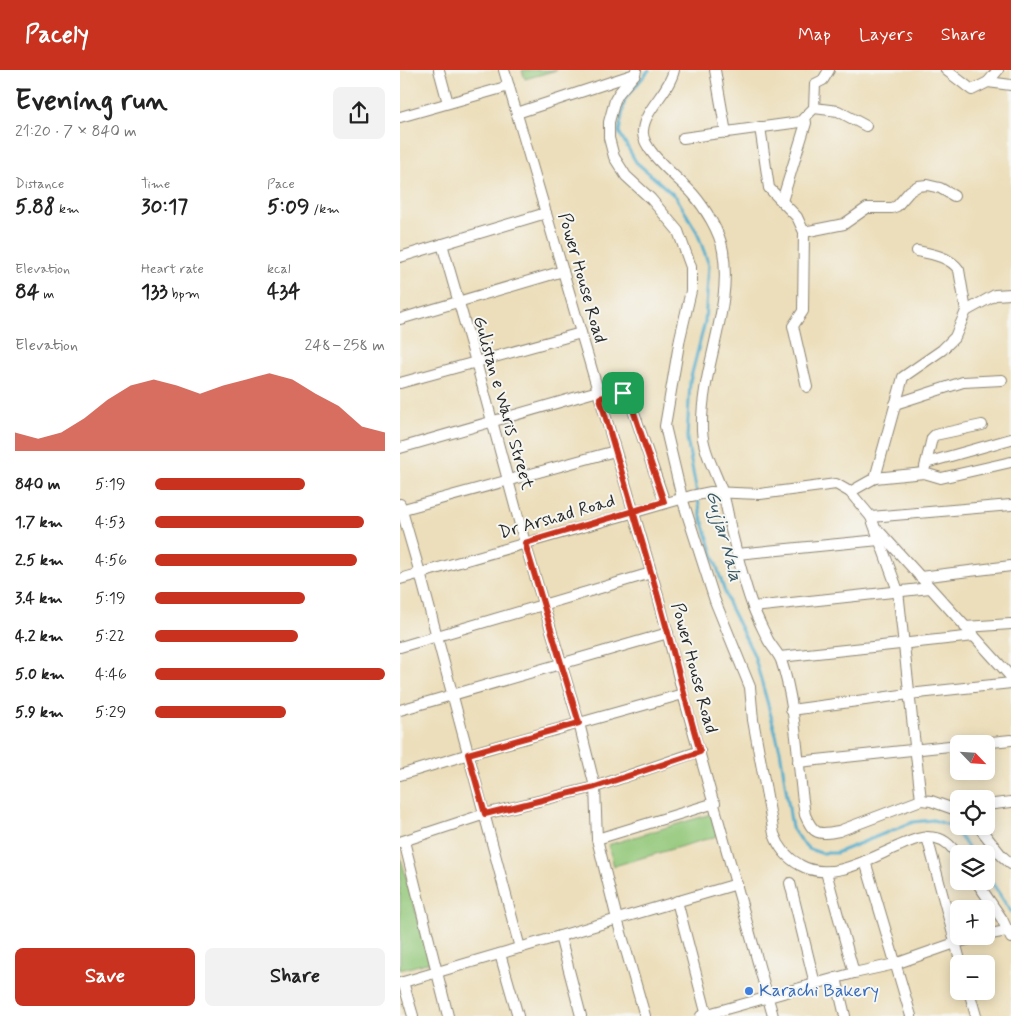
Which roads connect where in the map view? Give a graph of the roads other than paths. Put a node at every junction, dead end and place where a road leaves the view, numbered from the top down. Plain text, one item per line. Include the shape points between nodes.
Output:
1 (439, 70) edge
2 (504, 70) edge
3 (674, 70) edge
4 (715, 70) edge
5 (828, 70) edge
6 (946, 70) edge
7 (998, 70) edge
8 (636, 72) edge
9 (988, 82) junction
10 (1011, 85) edge
11 (509, 86) junction
12 (448, 104) junction
13 (814, 108) junction
14 (517, 113) junction
15 (400, 117) edge
16 (805, 118) junction
17 (866, 126) dead end
18 (760, 127) junction
19 (726, 133) junction
20 (683, 138) dead end
21 (954, 196) dead end
22 (782, 201) junction
23 (546, 213) junction
24 (804, 232) junction
25 (442, 244) junction
26 (917, 251) dead end
27 (400, 257) edge
28 (563, 271) junction
29 (1011, 294) edge
30 (458, 302) junction
31 (966, 311) junction
32 (400, 319) edge
33 (581, 334) junction
34 (476, 362) junction
35 (1002, 380) dead end
36 (400, 383) edge
37 (807, 387) dead end
38 (599, 395) junction
39 (894, 404) junction
40 (491, 422) junction
41 (982, 425) dead end
42 (1011, 439) edge
43 (400, 448) edge
44 (615, 451) junction
45 (1011, 462) edge
46 (925, 468) junction
47 (875, 478) junction
48 (508, 480) junction
49 (722, 492) junction
50 (850, 492) junction
51 (686, 497) junction
52 (664, 502) junction
53 (1011, 505) edge
54 (401, 508) edge
55 (633, 512) junction
56 (873, 522) junction
57 (879, 540) junction
58 (525, 543) junction
59 (737, 554) junction
60 (1011, 566) edge
61 (420, 573) junction
62 (651, 573) junction
63 (920, 577) junction
64 (400, 579) edge
65 (930, 588) junction
66 (898, 591) junction
67 (543, 604) junction
68 (753, 607) junction
69 (1011, 624) edge
70 (965, 627) junction
71 (668, 633) junction
72 (437, 636) junction
73 (974, 636) junction
74 (904, 643) junction
75 (400, 646) edge
76 (780, 657) junction
77 (561, 664) junction
78 (1011, 677) edge
79 (1011, 683) edge
80 (683, 694) junction
81 (910, 694) junction
82 (453, 695) junction
83 (400, 710) edge
84 (791, 710) junction
85 (579, 723) junction
86 (1011, 740) edge
87 (995, 742) edge
88 (950, 746) edge
89 (916, 749) junction
90 (700, 752) junction
91 (468, 754) junction
92 (798, 762) junction
93 (400, 775) edge
94 (595, 787) junction
95 (921, 800) junction
96 (1011, 802) edge
97 (715, 803) junction
98 (995, 804) edge
99 (950, 808) edge
100 (485, 814) junction
101 (985, 835) edge
102 (926, 837) junction
103 (597, 839) junction
104 (402, 841) edge
105 (950, 845) edge
106 (865, 861) junction
107 (1011, 864) edge
108 (826, 872) junction
109 (790, 882) dead end
110 (737, 884) junction
111 (982, 890) edge
112 (677, 901) junction
113 (616, 919) junction
114 (950, 925) edge
115 (1010, 933) edge
116 (995, 935) edge
117 (560, 936) junction
118 (950, 945) edge
119 (520, 948) junction
120 (500, 954) junction
121 (895, 964) junction
122 (437, 972) junction
123 (854, 973) junction
124 (836, 978) junction
125 (402, 982) edge
126 (814, 984) junction
127 (768, 998) junction
128 (972, 1000) edge
129 (413, 1016) edge
130 (448, 1016) edge
131 (518, 1016) edge
132 (581, 1016) edge
133 (645, 1016) edge
134 (705, 1016) edge
135 (773, 1016) edge
136 (845, 1016) edge
137 (911, 1016) edge
138 (976, 1016) edge

1 - 12 street
2 - 11 street, Power House Road
3 - 49 street via 646,119 643,139 650,151 694,195 710,219 723,249 725,275 707,379 702,430
4 - 19 street
5 - 13 street via 823,80 815,84
6 - 9 street via 972,90
7 - 9 street
8 - 14 street
8 - 51 street via 615,100 608,122 609,138 614,157 626,176 678,231 691,267 691,290 665,426
9 - 10 street
11 - 12 street
11 - 14 street, Power House Road
12 - 15 street
13 - 16 street
13 - 17 street via 838,111
14 - 23 street, Power House Road
16 - 18 street via 800,122
16 - 22 street
18 - 19 street
18 - 22 street via 769,188
19 - 20 street
21 - 24 street via 940,188 918,186 897,206 867,208 844,224
22 - 24 street via 797,217
23 - 25 street
23 - 28 street, Power House Road
24 - 37 street via 803,311 792,326
25 - 27 street
25 - 30 street, Gulistan e Waris Street
26 - 31 street via 949,261 960,270
28 - 30 street
28 - 33 street, Power House Road
29 - 31 street via 995,295
30 - 32 street
30 - 34 street, Gulistan e Waris Street
31 - 39 street via 956,337 903,377
33 - 34 street
33 - 38 street, Power House Road
34 - 36 street
34 - 40 street, Gulistan e Waris Street
35 - 39 street via 963,382
38 - 40 street
38 - 44 street, Power House Road
38 - 52 street via 628,395
39 - 47 street
40 - 43 street
40 - 48 street, Gulistan e Waris Street
41 - 46 street via 935,435
42 - 46 street
44 - 48 street
44 - 55 street, Power House Road
45 - 46 street via 941,478
46 - 47 street
47 - 50 street
48 - 54 street
48 - 58 street, Gulistan e Waris Street
49 - 50 street, Dr Arshad Road via 760,494 836,484
49 - 51 street, Dr Arshad Road
49 - 59 street
50 - 56 street
51 - 52 street, Dr Arshad Road
51 - 108 street via 715,601 750,687 753,720 778,847 806,869
52 - 55 street, Dr Arshad Road
53 - 56 street
54 - 61 street
55 - 58 street, Dr Arshad Road
55 - 62 street, Power House Road
56 - 57 street
56 - 63 street
57 - 59 street
57 - 66 street
58 - 61 street, Dr Arshad Road
58 - 67 street, Gulistan e Waris Street
59 - 68 street
60 - 63 street
61 - 64 street, Dr Arshad Road
61 - 72 street
62 - 67 street
62 - 71 street, Power House Road
63 - 65 street
65 - 66 street
65 - 70 street
66 - 68 street
66 - 74 street
67 - 72 street
67 - 77 street, Gulistan e Waris Street
68 - 76 street
69 - 70 street
70 - 73 street
71 - 77 street
71 - 80 street, Power House Road
72 - 75 street
72 - 82 street
73 - 74 street
73 - 78 street
74 - 76 street
74 - 81 street
76 - 84 street
77 - 82 street
77 - 85 street, Gulistan e Waris Street
79 - 81 street
80 - 85 street
80 - 90 street, Power House Road
81 - 84 street
81 - 89 street
82 - 83 street
82 - 91 street
84 - 92 street
85 - 91 street
85 - 94 street, Gulistan e Waris Street
86 - 87 street
88 - 89 street
89 - 92 street
89 - 95 street
90 - 94 street
90 - 97 street, Power House Road
91 - 93 street
91 - 100 street
92 - 95 street via 805,815 811,828 817,832 839,831
94 - 100 street
94 - 103 street, Gulistan e Waris Street
95 - 99 street
96 - 98 street
97 - 103 street
97 - 110 street, Power House Road
100 - 104 street
100 - 119 street
101 - 107 street
102 - 105 street via 943,840
102 - 106 street
102 - 114 street
103 - 113 street, Gulistan e Waris Street
104 - 122 street
106 - 108 street
106 - 121 street
108 - 123 street
109 - 126 street
110 - 112 street
110 - 127 street, Power House Road
111 - 115 street
112 - 113 street
112 - 134 street
113 - 117 street
113 - 133 street, Gulistan e Waris Street
115 - 116 street
117 - 119 street
117 - 132 street
118 - 121 street
119 - 120 street
120 - 122 street
120 - 131 street
121 - 123 street
121 - 137 street
122 - 125 street
122 - 130 street
123 - 124 street
124 - 126 street
124 - 136 street
125 - 129 street
126 - 127 street
127 - 134 street
127 - 135 street, Power House Road
128 - 138 street

